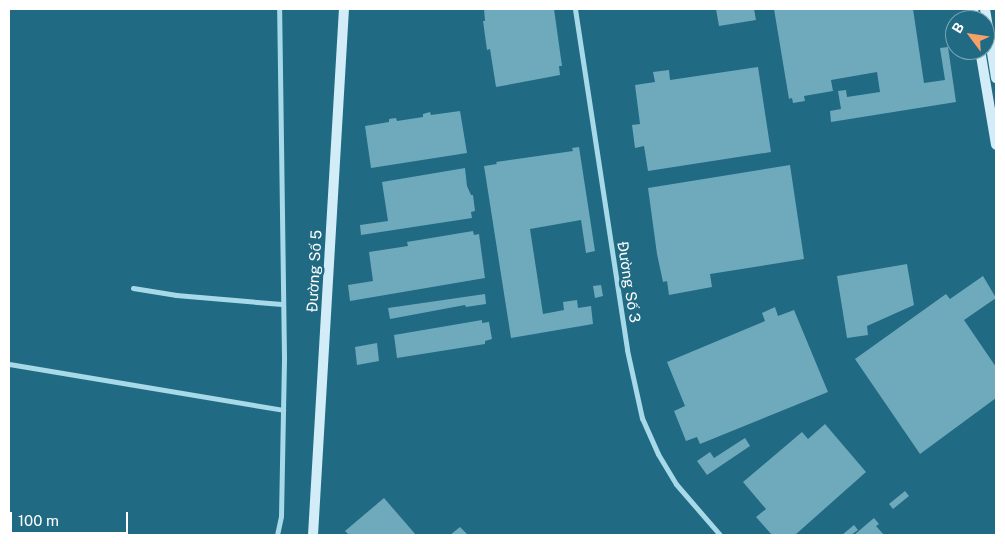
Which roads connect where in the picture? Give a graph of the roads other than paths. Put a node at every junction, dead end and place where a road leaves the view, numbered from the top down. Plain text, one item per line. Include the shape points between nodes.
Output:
1 (279, 9) edge
2 (344, 9) edge
3 (575, 9) edge
4 (985, 9) edge
5 (982, 60) edge
6 (996, 78) edge
7 (996, 145) edge
8 (133, 288) dead end
9 (282, 304) junction
10 (9, 364) edge
11 (283, 410) junction
12 (277, 535) edge
13 (313, 535) edge
14 (720, 535) edge

1 - 9 street
2 - 13 street, Đường Số 5
3 - 14 street, Đường Số 3 via 627,350 642,418 676,484
4 - 6 street
5 - 7 street
8 - 9 street
9 - 11 street
10 - 11 street
11 - 12 street via 281,516

